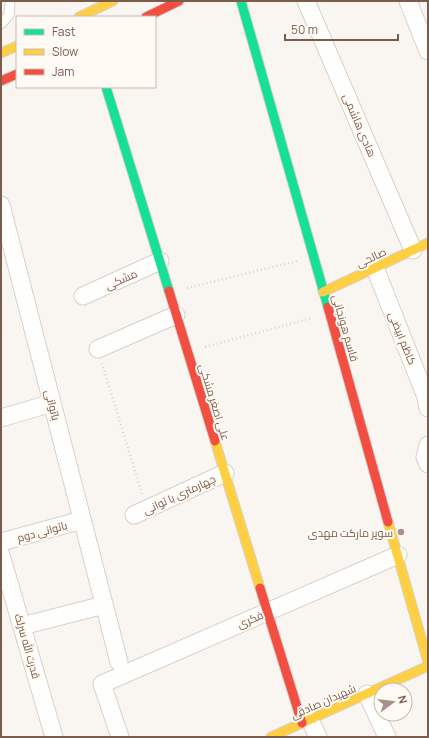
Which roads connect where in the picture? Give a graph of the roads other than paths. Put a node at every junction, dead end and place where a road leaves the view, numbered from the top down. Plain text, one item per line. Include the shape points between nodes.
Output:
1 (113, 1) edge
2 (179, 1) edge
3 (241, 1) edge
4 (307, 1) edge
5 (408, 1) edge
6 (9, 3) edge
7 (81, 16) edge
8 (148, 16) edge
9 (1, 24) edge
10 (16, 46) edge
11 (428, 51) edge
12 (1, 53) edge
13 (16, 74) edge
14 (1, 81) edge
15 (106, 88) edge
16 (1, 205) edge
17 (421, 246) edge
18 (160, 261) junction
19 (375, 268) junction
20 (323, 292) junction
21 (83, 296) dead end
22 (176, 315) junction
23 (98, 349) road end
24 (52, 403) junction
25 (428, 408) edge
26 (1, 418) edge
27 (428, 445) edge
28 (428, 464) edge
29 (225, 473) junction
30 (140, 512) road end
31 (82, 520) junction
32 (1, 542) edge
33 (398, 555) junction
34 (1, 556) edge
35 (4, 576) edge
36 (104, 606) junction
37 (267, 612) junction
38 (22, 626) junction
39 (119, 662) dead end
40 (428, 662) edge
41 (428, 666) edge
42 (367, 694) junction
43 (306, 721) junction
44 (54, 737) edge
45 (120, 737) edge
46 (271, 737) edge
47 (318, 737) edge
48 (388, 737) edge

1 - 7 street
2 - 8 street
3 - 20 street, قاسم هونجانی
4 - 17 street, هادی هاشمی
5 - 11 street
6 - 9 lane via 9,15
10 - 12 street
13 - 14 street
15 - 18 street, علی اصغر مشکی
16 - 24 street, باتوانی
17 - 19 street, صالحی
18 - 21 street, مشکی
18 - 22 street, علی اصغر مشکی
19 - 20 street, صالحی
19 - 25 street, کاظم ابیضی via 426,397
20 - 33 street, قاسم هونجانی
22 - 23 street
22 - 29 street, علی اصغر مشکی
24 - 26 street
24 - 31 street, باتوانی
27 - 28 street via 425,457
29 - 30 street, چهارمتری با توانی
29 - 37 street, علی اصغر مشکی
31 - 32 street, باتوانی دوم
31 - 36 street, باتوانی
33 - 37 street, فکری
33 - 40 street, قاسم هونجانی
34 - 35 street, قدرت الله سرلک
35 - 38 street, قدرت الله سرلک
36 - 38 street
36 - 39 street, باتوانی
37 - 43 street, علی اصغر مشکی
37 - 45 street, فکری via 102,684
38 - 44 street, قدرت الله سرلک
41 - 42 street, شهیدان صادقی
42 - 43 street, شهیدان صادقی
42 - 48 street
43 - 46 street, شهیدان صادقی
43 - 47 street

